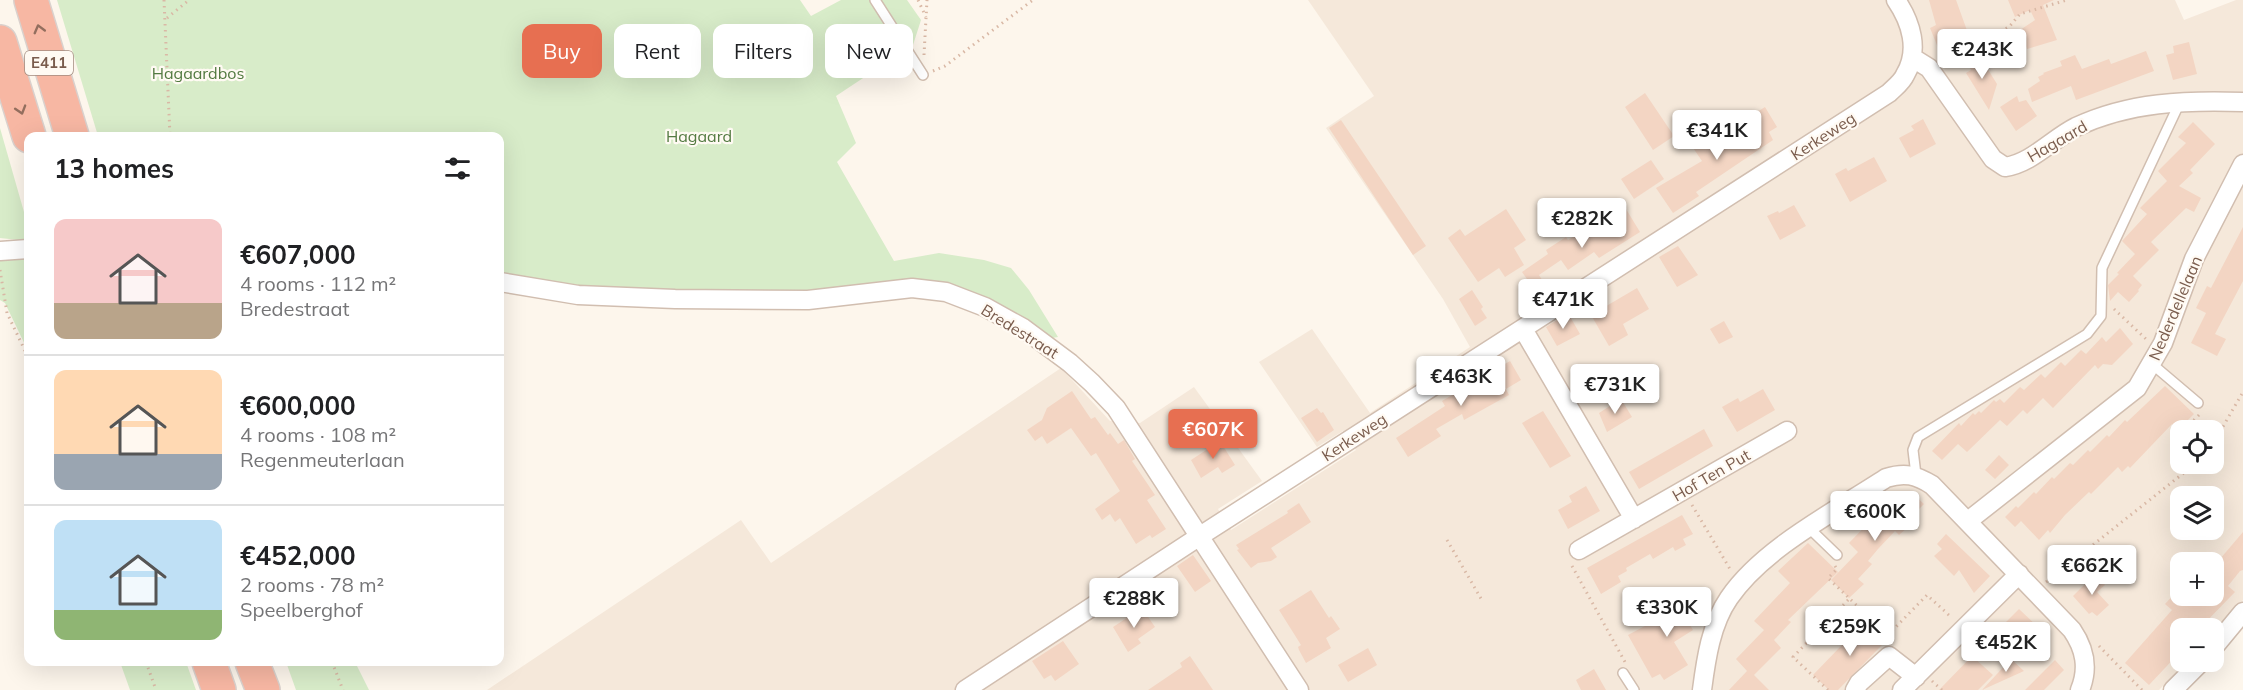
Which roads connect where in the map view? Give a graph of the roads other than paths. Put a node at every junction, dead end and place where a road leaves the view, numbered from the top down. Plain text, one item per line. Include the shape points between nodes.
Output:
1 (31, 0) edge
2 (875, 0) edge
3 (1896, 0) edge
4 (0, 42) edge
5 (1918, 61) junction
6 (923, 75) road end
7 (2180, 102) junction
8 (2243, 102) edge
9 (28, 132) edge
10 (71, 132) edge
11 (2243, 164) edge
12 (24, 249) edge
13 (0, 251) edge
14 (504, 283) edge
15 (1523, 329) junction
16 (2155, 357) junction
17 (2198, 403) road end
18 (1787, 431) dead end
19 (1916, 475) junction
20 (1634, 519) junction
21 (1968, 521) junction
22 (1809, 528) junction
23 (1200, 536) junction
24 (1837, 555) road end
25 (1575, 556) road end
26 (2019, 574) junction
27 (2243, 612) edge
28 (2224, 635) edge
29 (210, 666) edge
30 (254, 666) edge
31 (2191, 672) edge
32 (1623, 673) road end
33 (1916, 676) junction
34 (219, 690) edge
35 (263, 690) edge
36 (965, 690) edge
37 (1299, 690) edge
38 (1634, 690) edge
39 (1702, 690) edge
40 (1855, 690) edge
41 (1902, 690) edge
42 (2080, 690) edge
43 (2173, 690) edge

10 -> 1 highway, E411
2 - 6 lane
3 - 5 street via 1904,11
4 -> 9 highway, E411
5 - 7 street, Hagaard via 1929,68 1993,159 2005,167 2016,165 2074,128 2102,116
5 - 15 street, Kerkeweg via 1889,93
7 - 8 street, Hagaard
7 - 19 lane via 2102,268 2101,316 2087,334 1918,437 1913,450
11 - 16 street, Nederdellelaan via 2194,260
12 - 13 street
14 - 23 street, Bredestraat via 578,295 675,299 808,300 912,288 946,292 1023,328 1092,383 1116,408
15 - 20 street
15 - 23 street, Kerkeweg
16 - 17 lane
16 - 21 street, Nederdellelaan via 2137,388
18 - 20 street, Hof Ten Put
19 - 21 street via 1932,485
19 - 22 street via 1886,478
20 - 25 street, Hof Ten Put
21 - 26 street
22 - 24 lane
22 - 39 street via 1767,556 1728,599 1714,629
23 - 36 street, Kerkeweg
23 - 37 street, Bredestraat
26 - 33 street
26 - 42 street via 2082,644 2085,661
27 - 28 street
29 - 34 highway
30 - 35 highway
31 - 43 street
32 - 38 lane
33 - 40 street via 1889,656
33 - 41 street

